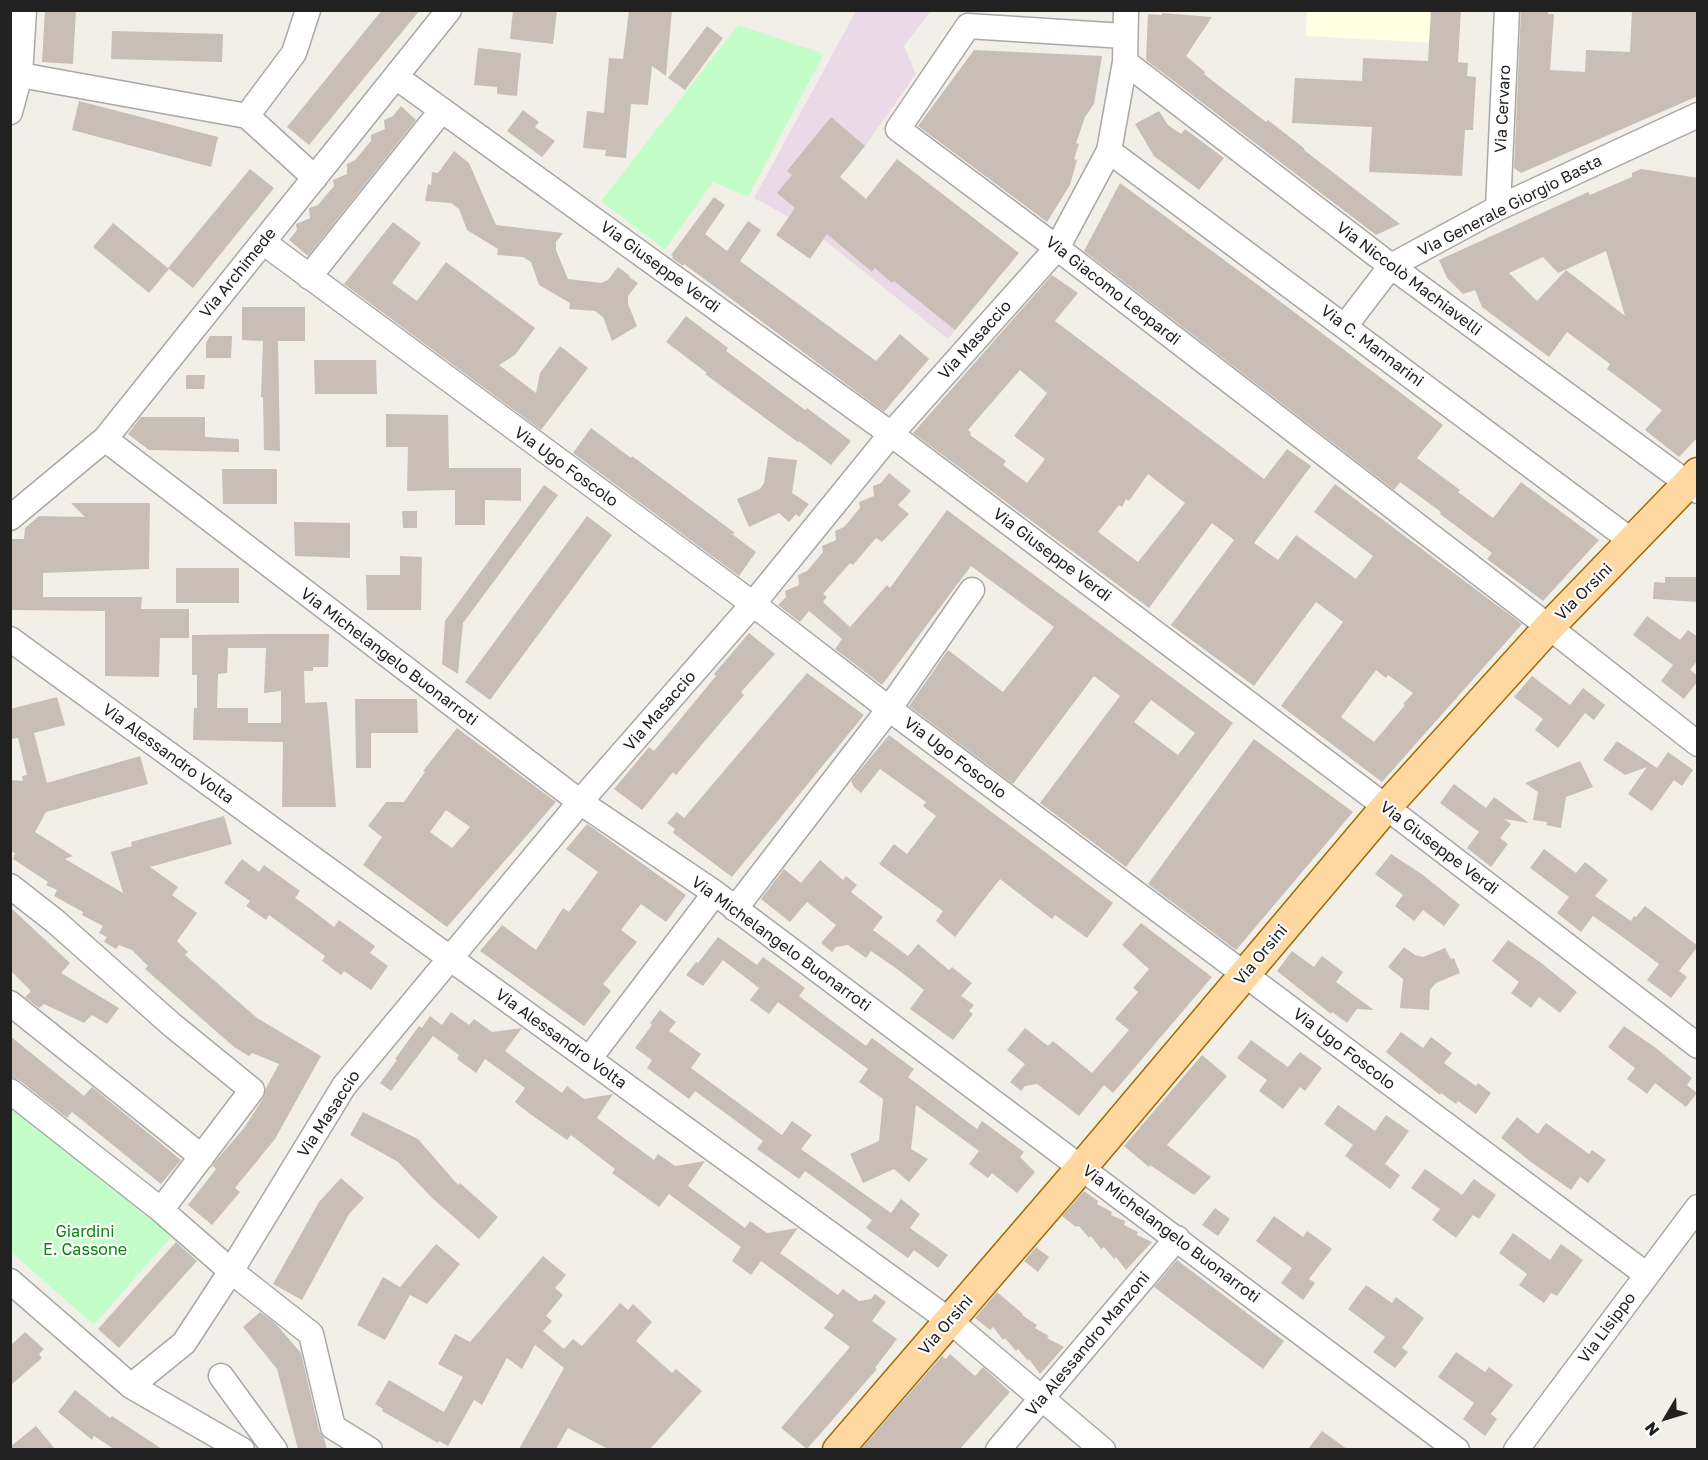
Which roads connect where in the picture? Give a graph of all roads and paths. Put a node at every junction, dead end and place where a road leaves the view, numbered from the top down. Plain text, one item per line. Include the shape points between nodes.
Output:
1 (24, 10) edge
2 (308, 10) edge
3 (448, 10) edge
4 (1126, 10) edge
5 (1507, 10) edge
6 (1124, 36) junction
7 (1125, 62) junction
8 (20, 75) junction
9 (396, 77) junction
10 (442, 110) junction
11 (10, 112) edge
12 (247, 116) junction
13 (1694, 122) edge
14 (1109, 151) junction
15 (315, 178) junction
16 (1498, 208) junction
17 (263, 242) junction
18 (1058, 248) junction
19 (1391, 266) junction
20 (309, 277) junction
21 (1345, 326) junction
22 (891, 434) junction
23 (105, 439) junction
24 (1694, 482) edge
25 (11, 516) edge
26 (1633, 542) junction
27 (972, 590) dead end
28 (753, 604) junction
29 (1549, 627) junction
30 (10, 639) edge
31 (889, 709) junction
32 (1698, 744) edge
33 (580, 802) junction
34 (1386, 807) junction
35 (10, 886) edge
36 (715, 893) junction
37 (735, 909) junction
38 (451, 960) junction
39 (1245, 975) junction
40 (10, 1003) edge
41 (1698, 1046) edge
42 (589, 1059) junction
43 (10, 1091) edge
44 (202, 1157) junction
45 (1082, 1167) junction
46 (1698, 1208) edge
47 (161, 1210) junction
48 (1177, 1238) junction
49 (231, 1271) junction
50 (1647, 1275) junction
51 (10, 1281) edge
52 (950, 1321) junction
53 (221, 1376) dead end
54 (131, 1386) junction
55 (1042, 1399) junction
56 (238, 1449) edge
57 (275, 1449) edge
58 (370, 1449) edge
59 (838, 1449) edge
60 (998, 1449) edge
61 (1103, 1449) edge
62 (1457, 1449) edge
63 (1516, 1449) edge

1 - 8 street
2 - 12 street via 294,53
3 - 9 street, Via Archimede
4 - 6 street, Via Masaccio
5 - 16 street, Via Cervaro
6 - 7 street, Via Masaccio
6 - 18 street, Via Giacomo Leopardi via 968,26 898,129
7 - 14 street, Via Masaccio
7 - 19 street, Via Niccolò Machiavelli
8 - 11 street
8 - 12 street
9 - 10 street, Via Giuseppe Verdi
9 - 15 street, Via Archimede
10 - 20 street
10 - 22 street, Via Giuseppe Verdi
12 - 15 street
13 - 16 street, Via Generale Giorgio Basta
14 - 18 street, Via Masaccio
14 - 21 street, Via C. Mannarini
15 - 17 street, Via Archimede
16 - 19 street, Via Generale Giorgio Basta
17 - 20 street, Via Ugo Foscolo
17 - 23 street, Via Archimede
18 - 22 street, Via Masaccio
18 - 29 street, Via Giacomo Leopardi
19 - 21 street, Via Generale Giorgio Basta
19 - 24 street, Via Niccolò Machiavelli
20 - 28 street, Via Ugo Foscolo
21 - 26 street, Via C. Mannarini
22 - 28 street, Via Masaccio
22 - 34 street, Via Giuseppe Verdi
23 - 25 street, Via Archimede
23 - 33 street, Via Michelangelo Buonarroti
24 - 26 main road, Via Orsini
26 - 29 main road, Via Orsini
27 - 31 street
28 - 31 street, Via Ugo Foscolo
28 - 33 street, Via Masaccio
29 - 32 street, Via Giacomo Leopardi
29 - 34 main road, Via Orsini
30 - 38 street, Via Alessandro Volta
31 - 37 street
31 - 39 street, Via Ugo Foscolo
33 - 36 street, Via Michelangelo Buonarroti
33 - 38 street, Via Masaccio
34 - 39 main road, Via Orsini
34 - 41 street, Via Giuseppe Verdi
35 - 44 street via 252,1090
36 - 37 street, Via Michelangelo Buonarroti
36 - 42 street
37 - 45 street, Via Michelangelo Buonarroti
38 - 42 street, Via Alessandro Volta
38 - 49 street, Via Masaccio via 344,1086
39 - 45 main road, Via Orsini
39 - 50 street, Via Ugo Foscolo
40 - 44 street
42 - 52 street, Via Alessandro Volta
43 - 47 street
44 - 47 street
45 - 48 street, Via Michelangelo Buonarroti
45 - 52 main road, Via Orsini
46 - 50 street, Via Lisippo
47 - 49 street
48 - 55 street, Via Alessandro Manzoni
48 - 62 street, Via Michelangelo Buonarroti
49 - 54 street, Via Masaccio via 184,1343
49 - 58 street via 311,1334 333,1427
50 - 63 street, Via Lisippo
51 - 54 street
52 - 55 street, Via Alessandro Volta
52 - 59 main road, Via Orsini
53 - 57 street
54 - 56 street
55 - 60 street, Via Alessandro Manzoni
55 - 61 street, Via Alessandro Volta

